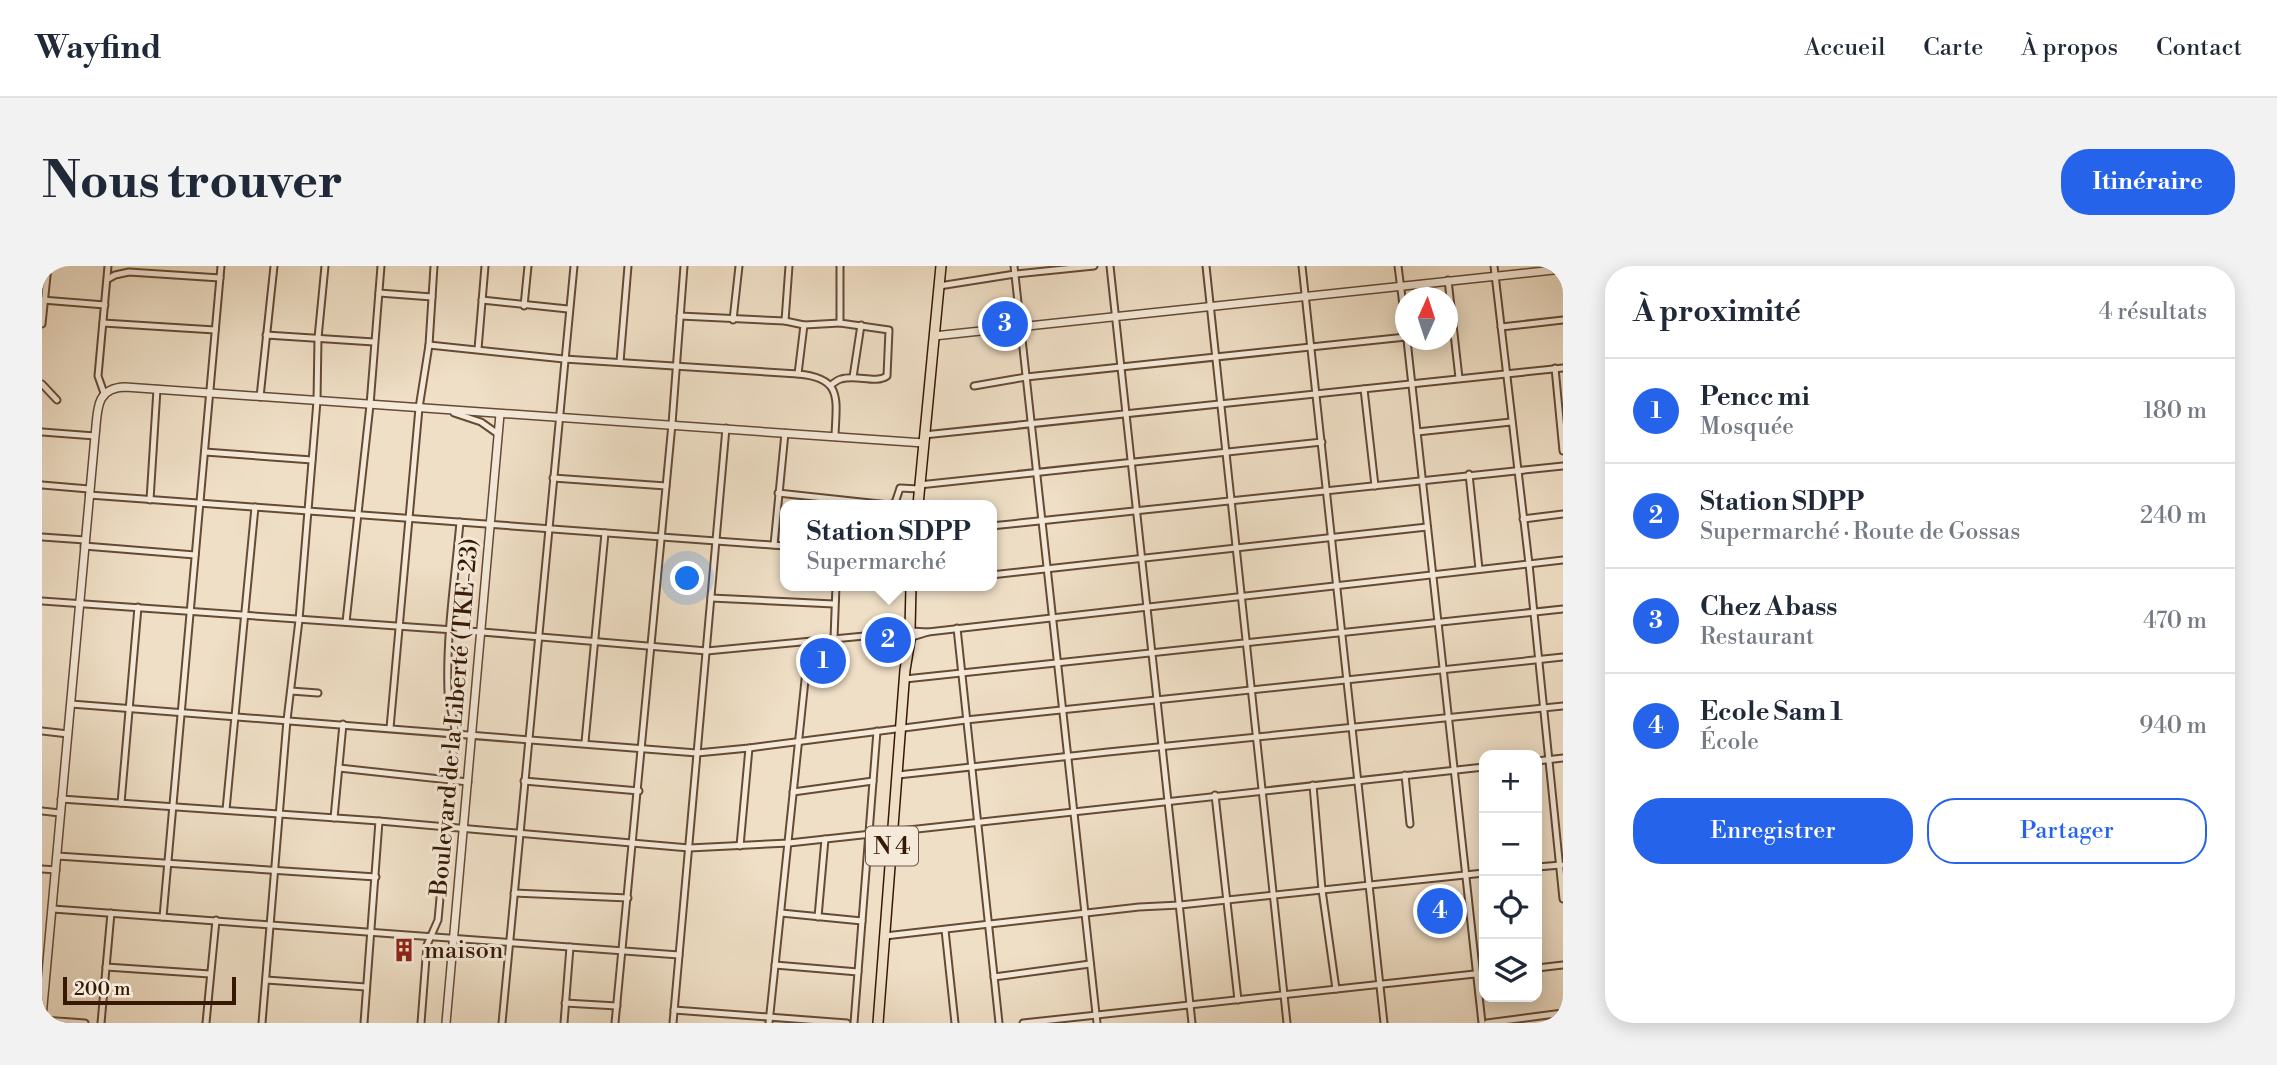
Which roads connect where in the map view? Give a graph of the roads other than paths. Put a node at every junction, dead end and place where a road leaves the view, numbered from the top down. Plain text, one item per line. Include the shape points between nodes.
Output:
1 (48, 266) edge
2 (108, 266) edge
3 (171, 266) edge
4 (221, 266) edge
5 (274, 266) edge
6 (325, 266) edge
7 (382, 266) edge
8 (434, 266) edge
9 (485, 266) edge
10 (528, 266) edge
11 (573, 266) edge
12 (628, 266) edge
13 (684, 266) edge
14 (739, 266) edge
15 (789, 266) edge
16 (840, 266) edge
17 (941, 266) edge
18 (1014, 266) edge
19 (1094, 266) edge
20 (1110, 266) edge
21 (1206, 266) edge
22 (1302, 266) edge
23 (1398, 266) edge
24 (1494, 266) edge
25 (1551, 268) edge
26 (1563, 269) edge
27 (171, 273) junction
28 (1015, 274) junction
29 (1495, 275) junction
30 (220, 278) junction
31 (108, 279) junction
32 (1448, 280) junction
33 (1401, 285) junction
34 (939, 286) junction
35 (379, 293) junction
36 (1306, 296) junction
37 (432, 297) junction
38 (43, 300) edge
39 (482, 300) junction
40 (105, 305) junction
41 (524, 306) junction
42 (1210, 306) junction
43 (568, 309) junction
44 (680, 316) junction
45 (1116, 317) junction
46 (733, 320) junction
47 (1563, 320) edge
48 (785, 321) junction
49 (103, 323) junction
50 (840, 323) junction
51 (42, 324) edge
52 (804, 325) junction
53 (861, 325) junction
54 (1021, 326) junction
55 (1501, 327) junction
56 (215, 330) junction
57 (267, 335) junction
58 (934, 336) junction
59 (318, 338) junction
60 (1395, 339) edge
61 (374, 342) junction
62 (429, 345) junction
63 (1311, 347) junction
64 (478, 349) junction
65 (1408, 350) edge
66 (1216, 357) junction
67 (564, 359) junction
68 (620, 362) junction
69 (677, 366) junction
70 (1121, 367) junction
71 (1555, 368) junction
72 (1563, 368) edge
73 (1506, 373) junction
74 (798, 374) junction
75 (853, 377) junction
76 (1026, 377) junction
77 (1459, 379) junction
78 (42, 384) edge
79 (1412, 384) junction
80 (831, 385) junction
81 (974, 386) dead end
82 (157, 389) junction
83 (1364, 389) junction
84 (104, 393) junction
85 (210, 393) junction
86 (1316, 394) junction
87 (261, 397) junction
88 (57, 400) dead end
89 (317, 401) junction
90 (1221, 404) junction
91 (370, 405) junction
92 (419, 408) junction
93 (448, 411) junction
94 (500, 414) junction
95 (1126, 414) junction
96 (558, 417) junction
97 (1511, 422) junction
98 (672, 424) junction
99 (1031, 424) junction
100 (726, 428) junction
101 (42, 432) edge
102 (1417, 432) junction
103 (785, 433) junction
104 (498, 434) junction
105 (94, 436) junction
106 (835, 437) junction
107 (924, 439) junction
108 (1322, 442) junction
109 (1563, 451) edge
110 (205, 452) junction
111 (1226, 452) junction
112 (312, 460) junction
113 (1132, 463) junction
114 (1563, 466) edge
115 (1517, 470) junction
116 (1037, 472) junction
117 (1469, 474) junction
118 (553, 478) junction
119 (1422, 481) junction
120 (42, 485) edge
121 (666, 486) junction
122 (1375, 486) junction
123 (919, 487) junction
124 (1327, 491) junction
125 (89, 492) junction
126 (778, 493) junction
127 (150, 500) junction
128 (843, 500) edge
129 (896, 500) edge
130 (918, 500) edge
131 (1231, 500) junction
132 (200, 503) junction
133 (255, 507) junction
134 (1137, 510) junction
135 (307, 512) junction
136 (1563, 514) edge
137 (357, 515) junction
138 (408, 518) junction
139 (1523, 519) junction
140 (1042, 520) junction
141 (460, 522) junction
142 (491, 524) junction
143 (997, 525) edge
144 (1427, 527) junction
145 (547, 530) junction
146 (605, 533) junction
147 (42, 537) edge
148 (660, 537) junction
149 (1332, 537) junction
150 (717, 541) junction
151 (84, 543) junction
152 (774, 545) junction
153 (780, 546) edge
154 (1236, 548) junction
155 (195, 555) junction
156 (1142, 558) junction
157 (1563, 560) edge
158 (1529, 564) junction
159 (1047, 569) junction
160 (1479, 569) junction
161 (997, 574) edge
162 (1432, 575) junction
163 (1337, 585) junction
164 (835, 591) edge
165 (911, 591) edge
166 (1242, 596) junction
167 (711, 598) junction
168 (42, 601) edge
169 (79, 603) junction
170 (834, 604) junction
171 (138, 607) junction
172 (1147, 607) junction
173 (1563, 609) edge
174 (190, 611) junction
175 (1532, 612) junction
176 (244, 615) junction
177 (1052, 618) junction
178 (299, 620) junction
179 (346, 622) junction
180 (1437, 622) junction
181 (399, 626) junction
182 (957, 628) junction
183 (449, 630) junction
184 (482, 632) junction
185 (1342, 632) junction
186 (905, 635) junction
187 (538, 637) junction
188 (834, 639) junction
189 (594, 642) junction
190 (809, 642) junction
191 (1247, 642) junction
192 (652, 646) junction
193 (707, 651) junction
194 (1152, 652) junction
195 (1563, 657) edge
196 (1538, 660) junction
197 (1057, 663) junction
198 (1443, 669) junction
199 (961, 673) junction
200 (905, 674) junction
201 (1347, 679) junction
202 (1252, 689) junction
203 (291, 691) junction
204 (318, 693) dead end
205 (1157, 699) junction
206 (71, 704) junction
207 (1563, 706) edge
208 (129, 708) junction
209 (1544, 708) junction
210 (1062, 710) junction
211 (181, 712) junction
212 (235, 716) junction
213 (1448, 718) junction
214 (287, 720) junction
215 (966, 720) junction
216 (343, 724) junction
217 (1352, 726) junction
218 (390, 728) junction
219 (902, 728) junction
220 (877, 731) junction
221 (42, 732) edge
222 (455, 733) junction
223 (68, 734) junction
224 (472, 734) junction
225 (1257, 737) junction
226 (528, 738) junction
227 (798, 741) junction
228 (585, 742) junction
229 (1162, 747) junction
230 (643, 748) junction
231 (749, 748) junction
232 (697, 752) junction
233 (1067, 757) junction
234 (1563, 758) edge
235 (1548, 760) junction
236 (1542, 761) edge
237 (971, 767) junction
238 (1479, 767) edge
239 (338, 768) junction
240 (1453, 770) junction
241 (898, 775) junction
242 (1405, 775) junction
243 (451, 779) junction
244 (1358, 780) junction
245 (524, 781) junction
246 (873, 781) junction
247 (468, 782) junction
248 (1313, 785) junction
249 (1263, 790) junction
250 (639, 791) junction
251 (793, 792) junction
252 (1215, 796) junction
253 (61, 799) junction
254 (1168, 800) junction
255 (121, 803) junction
256 (173, 807) junction
257 (226, 810) junction
258 (42, 811) edge
259 (1073, 811) junction
260 (60, 813) junction
261 (279, 814) junction
262 (334, 818) junction
263 (380, 821) junction
264 (977, 821) junction
265 (1410, 824) dead end
266 (446, 828) junction
267 (463, 829) junction
268 (893, 832) junction
269 (869, 834) junction
270 (519, 835) junction
271 (825, 839) junction
272 (789, 843) junction
273 (633, 844) junction
274 (740, 845) junction
275 (689, 848) junction
276 (57, 856) junction
277 (168, 863) junction
278 (1561, 864) edge
279 (1542, 866) edge
280 (42, 869) edge
281 (56, 870) junction
282 (275, 870) junction
283 (1479, 874) edge
284 (1465, 875) junction
285 (376, 877) junction
286 (1370, 885) junction
287 (1322, 890) junction
288 (514, 893) junction
289 (1274, 895) junction
290 (628, 898) junction
291 (1563, 899) edge
292 (1227, 900) junction
293 (1180, 905) junction
294 (53, 909) junction
295 (111, 913) junction
296 (781, 914) junction
297 (1084, 915) junction
298 (163, 917) junction
299 (818, 917) junction
300 (216, 920) junction
301 (862, 921) junction
302 (270, 925) junction
303 (988, 925) junction
304 (42, 928) edge
305 (51, 929) junction
306 (945, 930) junction
307 (372, 933) junction
308 (885, 936) junction
309 (431, 937) junction
310 (453, 938) junction
311 (509, 943) junction
312 (570, 947) junction
313 (622, 951) junction
314 (679, 955) junction
315 (1090, 964) junction
316 (775, 965) junction
317 (1563, 965) edge
318 (106, 967) junction
319 (1542, 967) edge
320 (858, 972) junction
321 (210, 974) junction
322 (1476, 974) junction
323 (1479, 974) edge
324 (994, 977) junction
325 (266, 980) junction
326 (1380, 984) junction
327 (366, 987) junction
328 (1336, 989) junction
329 (1284, 995) junction
330 (1238, 1000) junction
331 (565, 1003) junction
332 (1191, 1005) junction
333 (617, 1006) junction
334 (674, 1010) junction
335 (1563, 1013) edge
336 (1096, 1015) junction
337 (42, 1018) edge
338 (770, 1020) edge
339 (85, 1023) edge
340 (101, 1023) edge
341 (206, 1023) edge
342 (262, 1023) edge
343 (364, 1023) edge
344 (421, 1023) edge
345 (446, 1023) edge
346 (502, 1023) edge
347 (564, 1023) edge
348 (615, 1023) edge
349 (673, 1023) edge
350 (847, 1023) edge
351 (854, 1023) edge
352 (878, 1023) edge
353 (955, 1023) edge
354 (999, 1023) edge
355 (1023, 1023) edge
356 (1097, 1023) edge
357 (1192, 1023) edge
358 (1287, 1023) edge
359 (1384, 1023) edge
360 (1485, 1023) edge

1 - 38 street
2 - 31 street
3 - 27 street
4 - 30 street
5 - 57 street
6 - 59 street
7 - 35 street
8 - 37 street
9 - 39 street
10 - 41 street
11 - 43 street
12 - 68 street
13 - 44 street
14 - 46 street
15 - 48 street
16 - 50 street
17 - 34 main road
18 - 28 street
19 - 28 street
20 - 45 street
21 - 42 street
22 - 36 street
23 - 33 street
24 - 29 street
25 - 26 street
25 - 29 street
27 - 30 street
27 - 31 street via 125,273
28 - 34 street
28 - 54 street
29 - 32 street
29 - 55 street
30 - 56 street
31 - 40 street
32 - 33 street
32 - 77 street
33 - 36 street
34 - 58 main road
35 - 37 street
35 - 61 street
36 - 42 street
36 - 63 street
37 - 62 street
38 - 40 street
38 - 51 street
39 - 41 street
39 - 64 street
40 - 49 street
41 - 43 street
42 - 45 street
42 - 66 street
43 - 67 street
44 - 46 street
44 - 69 street
45 - 54 street
45 - 70 street
46 - 48 street
47 - 55 street
48 - 52 street
49 - 56 street
49 - 84 street via 98,378
50 - 52 street
50 - 53 street
52 - 74 street
53 - 75 street
53 - 75 street via 889,330 887,376
54 - 58 street
54 - 76 street
55 - 73 street
56 - 85 street
57 - 59 street
57 - 87 street
58 - 107 main road
59 - 61 street
59 - 89 street
60 - 63 street
61 - 91 street
62 - 64 street
62 - 92 street
63 - 66 street
63 - 86 street
64 - 67 street
65 - 79 street
66 - 70 street
66 - 90 street
67 - 68 street
67 - 96 street
68 - 69 street
69 - 74 street
69 - 98 street
70 - 76 street
70 - 95 street
71 - 72 street
71 - 73 street
71 - 109 street
73 - 77 street
73 - 97 street
74 - 80 street
75 - 80 street
76 - 81 street
76 - 99 street
77 - 79 street
78 - 88 street
79 - 83 street
79 - 102 street
80 - 106 street
82 - 84 street via 118,387
82 - 85 street
82 - 127 street
83 - 86 street
83 - 122 street
84 - 105 street
85 - 87 street
85 - 110 street
86 - 90 street
86 - 108 street
87 - 89 street
89 - 91 street
89 - 112 street
90 - 95 street
90 - 111 street
91 - 92 street
91 - 137 street
92 - 93 street
92 - 138 street
93 - 94 street
93 - 104 street via 481,422
94 - 96 street
94 - 104 street, Boulevard de la Liberté (TKE-23)
95 - 99 street
95 - 113 street
96 - 98 street
96 - 118 street
97 - 102 street
97 - 115 street
98 - 100 street
98 - 121 street
99 - 107 street
99 - 116 street
100 - 103 street
100 - 150 street
101 - 105 street
102 - 119 street
103 - 106 street
103 - 126 street
104 - 142 street, Boulevard de la Liberté (TKE-23)
105 - 125 street
106 - 107 street
107 - 123 main road
108 - 111 street
108 - 124 street
110 - 112 street
110 - 132 street
111 - 113 street
111 - 131 street
112 - 135 street
113 - 116 street
113 - 134 street
114 - 115 street
115 - 117 street
115 - 139 street
116 - 123 street
116 - 140 street
117 - 119 street
117 - 160 street
118 - 121 street
118 - 145 street
119 - 122 street
119 - 144 street
120 - 125 street
121 - 148 street
122 - 124 street
123 - 129 street via 900,488
123 - 130 main road
124 - 131 street
124 - 149 street
125 - 127 street
125 - 151 street
126 - 128 street
126 - 152 street
127 - 132 street
131 - 134 street
131 - 154 street
132 - 133 street
132 - 155 street
133 - 135 street
133 - 176 street
134 - 140 street
134 - 156 street
135 - 137 street
135 - 178 street
136 - 139 street
137 - 138 street
137 - 179 street
138 - 141 street
138 - 181 street
139 - 158 street
140 - 143 street
140 - 159 street
141 - 142 street
141 - 183 street
142 - 145 street
142 - 184 street, Boulevard de la Liberté (TKE-23)
144 - 149 street
144 - 162 street
145 - 146 street
145 - 187 street
146 - 148 street
146 - 189 street
147 - 151 street
148 - 150 street
148 - 192 street
149 - 154 street
149 - 163 street
150 - 152 street
150 - 167 street
151 - 155 street
151 - 169 street
152 - 153 street
154 - 156 street
154 - 166 street
155 - 174 street
156 - 159 street
156 - 172 street
157 - 158 street
158 - 160 street
158 - 175 street
159 - 161 street
159 - 177 street
160 - 162 street
162 - 163 street
162 - 180 street
163 - 166 street
163 - 185 street
164 - 170 street
165 - 186 main road, N 4
166 - 172 street
166 - 191 street
167 - 170 street
167 - 193 street
168 - 169 street
169 - 171 street
169 - 206 street
170 - 188 street
171 - 174 street
171 - 208 street
172 - 177 street
172 - 194 street
173 - 175 street
174 - 176 street
174 - 211 street
175 - 180 street
175 - 196 street
176 - 178 street
176 - 212 street
177 - 182 street
177 - 197 street
178 - 179 street
178 - 203 street
179 - 181 street
180 - 185 street
180 - 198 street
181 - 183 street
181 - 218 street
182 - 186 street
182 - 199 street
183 - 184 street
183 - 222 street via 448,698
184 - 187 street
184 - 224 street, Boulevard de la Liberté (TKE-23)
185 - 191 street
185 - 201 street
186 - 188 street
186 - 200 main road, N 4
187 - 189 street
187 - 226 street
188 - 190 street
189 - 192 street
189 - 228 street
190 - 193 street
190 - 227 street
191 - 194 street
191 - 202 street
192 - 193 street
192 - 230 street
193 - 232 street
194 - 197 street
194 - 205 street
195 - 196 street
196 - 198 street
196 - 209 street
197 - 199 street
197 - 210 street
198 - 201 street
198 - 213 street
199 - 200 street
199 - 215 street
200 - 219 main road, N 4
201 - 202 street
201 - 217 street
202 - 205 street
202 - 225 street
203 - 204 street
203 - 214 street
205 - 210 street
205 - 229 street
206 - 208 street
206 - 223 street
207 - 209 street
208 - 211 street
208 - 255 street
209 - 213 street
209 - 235 street
210 - 215 street
210 - 233 street
211 - 212 street
211 - 256 street
212 - 214 street
212 - 257 street
213 - 217 street
213 - 240 street
214 - 216 street
214 - 261 street
215 - 219 street
215 - 237 street
216 - 218 street
216 - 239 street
217 - 225 street
217 - 244 street
218 - 222 street
219 - 220 street
219 - 241 main road, N 4
220 - 227 street
220 - 246 street
221 - 223 street
222 - 224 street
222 - 243 street
223 - 253 street
224 - 226 street
224 - 247 street, Boulevard de la Liberté (TKE-23)
225 - 229 street
225 - 249 street
226 - 228 street
226 - 245 street
227 - 231 street
227 - 251 street
228 - 230 street
229 - 233 street
229 - 254 street
230 - 232 street
230 - 250 street
231 - 232 street
231 - 274 street
232 - 275 street
233 - 237 street
233 - 259 street
234 - 235 street
235 - 236 street
235 - 278 street
237 - 241 street
237 - 264 street
238 - 240 street
239 - 243 street
239 - 262 street
240 - 242 street
240 - 284 street
241 - 268 main road, N 4
242 - 244 street
242 - 265 street
243 - 247 street
243 - 266 street
244 - 248 street
244 - 286 street
245 - 250 street
245 - 270 street
246 - 251 street
246 - 269 street
247 - 267 street, Boulevard de la Liberté (TKE-23)
248 - 249 street
248 - 287 street
249 - 252 street
249 - 289 street
250 - 273 street
251 - 272 street
252 - 254 street
252 - 292 street
253 - 255 street
253 - 260 street
254 - 259 street
254 - 293 street
255 - 256 street
256 - 257 street
256 - 277 street
257 - 261 street
258 - 260 street
259 - 264 street
259 - 297 street
260 - 276 street
261 - 262 street
261 - 282 street
262 - 263 street
263 - 266 street
263 - 285 street
264 - 268 street
264 - 303 street
266 - 267 street
266 - 309 street via 438,920
267 - 270 street
267 - 310 street, Boulevard de la Liberté (TKE-23)
268 - 269 street
268 - 308 main road, N 4
269 - 271 street
269 - 301 street
270 - 273 street
270 - 288 street
271 - 272 street
271 - 299 street
272 - 274 street
272 - 296 street
273 - 275 street
273 - 290 street
274 - 275 street
275 - 314 street
276 - 277 street
276 - 281 street
277 - 282 street
277 - 298 street
278 - 279 street
278 - 291 street
280 - 281 street
281 - 294 street
282 - 285 street
282 - 302 street
283 - 284 street
284 - 286 street
284 - 322 street
285 - 307 street
286 - 287 street
286 - 326 street
287 - 289 street
287 - 328 street
288 - 290 street
288 - 311 street
289 - 292 street
289 - 329 street
290 - 313 street
292 - 293 street
292 - 330 street
293 - 297 street
293 - 332 street
294 - 295 street
294 - 305 street
295 - 298 street
295 - 318 street
296 - 299 street
296 - 316 street
297 - 303 street
297 - 315 street
298 - 300 street
299 - 301 street
300 - 302 street
300 - 321 street
301 - 320 street
302 - 307 street
302 - 325 street
303 - 306 street
303 - 324 street
304 - 305 street
305 - 337 street
306 - 308 street
306 - 353 street
307 - 309 street
307 - 327 street
308 - 352 main road, N 4
309 - 310 street
309 - 344 street via 423,974
310 - 311 street
310 - 345 street, Boulevard de la Liberté (TKE-23)
311 - 312 street
311 - 346 street
312 - 313 street
312 - 331 street
313 - 314 street
313 - 333 street
314 - 334 street
315 - 324 street
315 - 336 street
316 - 320 street
316 - 338 street
317 - 319 street
318 - 321 street
318 - 340 street
320 - 351 street
321 - 341 street
322 - 323 street
322 - 326 street
322 - 360 street
324 - 354 street
325 - 327 street
325 - 342 street
326 - 328 street
326 - 359 street
327 - 343 street
328 - 329 street
329 - 330 street
329 - 358 street
330 - 332 street
331 - 333 street
331 - 347 street
332 - 336 street
332 - 357 street
333 - 348 street
334 - 338 street
334 - 349 street
335 - 360 street
336 - 355 street
336 - 356 street
337 - 339 street
338 - 350 street

